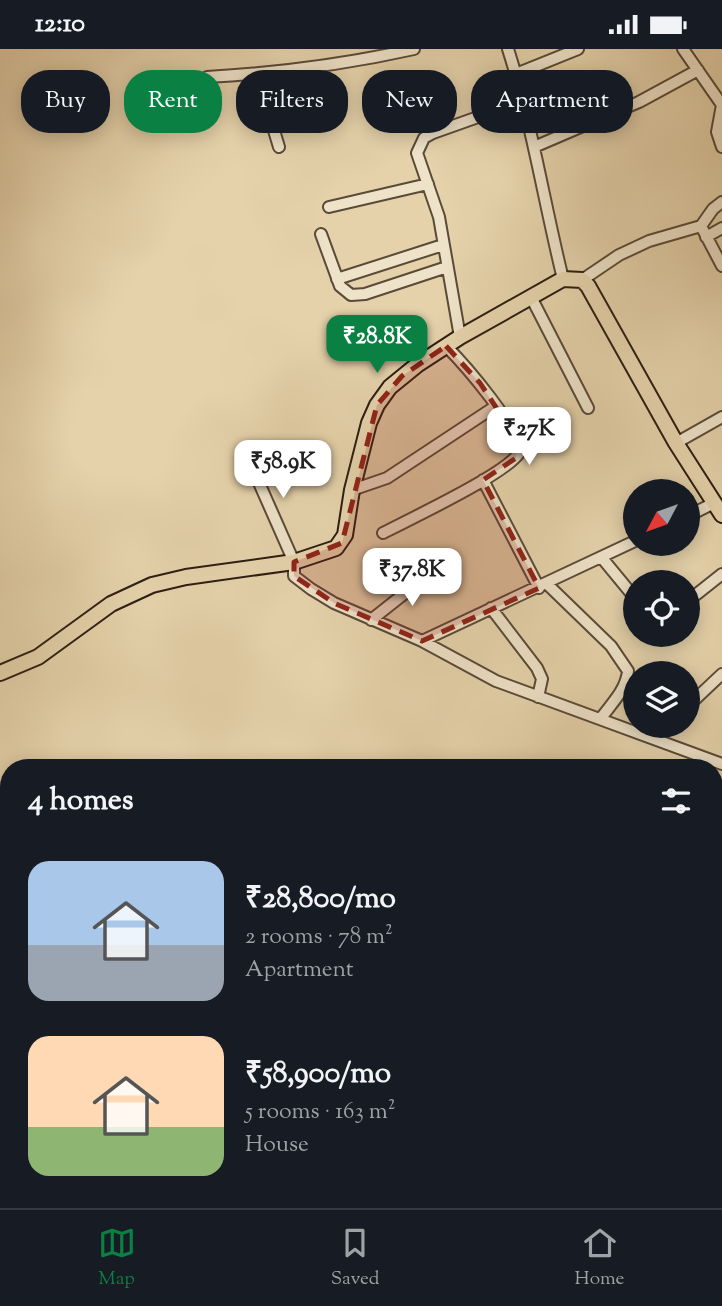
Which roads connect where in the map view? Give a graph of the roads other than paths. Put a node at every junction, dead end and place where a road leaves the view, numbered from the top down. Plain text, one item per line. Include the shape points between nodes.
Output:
1 (414, 49) edge
2 (508, 49) edge
3 (578, 49) edge
4 (683, 49) edge
5 (283, 70) edge
6 (515, 70) edge
7 (526, 70) edge
8 (698, 70) junction
9 (722, 105) edge
10 (471, 120) edge
11 (275, 133) edge
12 (531, 133) edge
13 (279, 147) dead end
14 (534, 147) junction
15 (722, 147) edge
16 (428, 184) junction
17 (722, 202) edge
18 (329, 207) dead end
19 (722, 227) edge
20 (704, 231) junction
21 (321, 234) dead end
22 (443, 245) junction
23 (722, 266) edge
24 (447, 267) junction
25 (337, 279) junction
26 (564, 279) junction
27 (582, 280) junction
28 (531, 297) junction
29 (460, 337) junction
30 (446, 346) junction
31 (496, 406) junction
32 (588, 408) dead end
33 (722, 417) edge
34 (676, 443) junction
35 (245, 451) dead end
36 (483, 480) junction
37 (352, 490) junction
38 (718, 509) edge
39 (700, 513) edge
40 (383, 533) dead end
41 (623, 547) edge
42 (602, 558) junction
43 (294, 562) junction
44 (433, 571) dead end
45 (722, 574) edge
46 (623, 583) edge
47 (543, 586) junction
48 (700, 591) edge
49 (491, 608) junction
50 (371, 620) junction
51 (422, 641) junction
52 (0, 673) edge
53 (722, 674) edge
54 (700, 695) edge
55 (538, 697) junction
56 (601, 718) junction
57 (623, 726) edge
58 (653, 738) edge
59 (709, 759) edge

1 - 5 street
2 - 6 street
3 - 7 street
4 - 8 street
8 - 9 street
8 - 14 street via 639,102
9 - 15 street via 717,132
10 - 16 street via 424,138 417,153
11 - 13 street
12 - 14 street
14 - 26 street
16 - 18 street
16 - 22 street
17 - 20 street via 713,209
19 - 20 street
20 - 23 street
20 - 27 street via 649,241
21 - 25 street
22 - 24 street
22 - 25 street
24 - 25 street via 358,296 346,293
24 - 29 street
26 - 27 main road
26 - 28 main road
27 - 34 main road
28 - 29 main road
28 - 32 street
29 - 30 main road
30 - 31 street
30 - 37 main road via 402,376 377,405
31 - 36 street via 520,447 511,463
31 - 37 street via 387,478
33 - 34 street
34 - 38 main road
35 - 43 street
36 - 40 street
36 - 47 street
37 - 43 main road via 342,543 329,552
38 - 39 street
41 - 42 street
42 - 46 street
42 - 47 street
43 - 50 street via 294,576 311,589
43 - 52 main road via 152,585 111,604 38,657
44 - 50 street
45 - 48 street
47 - 49 street
47 - 56 street via 611,646 628,671 621,692
49 - 51 street
49 - 55 street via 537,668 541,679
50 - 51 street
51 - 55 street via 496,681
53 - 54 street
55 - 56 street
56 - 57 street
58 - 59 street

